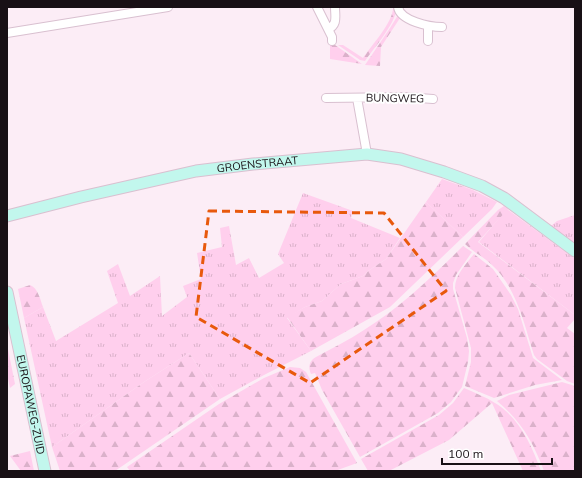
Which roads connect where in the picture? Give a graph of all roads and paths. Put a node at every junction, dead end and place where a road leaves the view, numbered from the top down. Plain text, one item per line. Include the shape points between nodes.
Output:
1 (168, 7) edge
2 (317, 7) edge
3 (335, 7) edge
4 (398, 7) edge
5 (121, 11) edge
6 (428, 27) junction
7 (442, 27) dead end
8 (328, 29) junction
9 (7, 33) edge
10 (428, 41) dead end
11 (332, 42) dead end
12 (326, 98) dead end
13 (357, 98) junction
14 (433, 99) dead end
15 (368, 154) junction
16 (7, 216) edge
17 (575, 251) edge
18 (7, 292) edge
19 (45, 471) edge

1 - 5 street
2 - 8 street
3 - 8 street via 334,25
4 - 6 street via 402,16
5 - 9 street
6 - 7 street
6 - 10 street
8 - 11 street
12 - 13 street, BUNGWEG
13 - 14 street, BUNGWEG
13 - 15 street, BUNGWEG
15 - 16 street, GROENSTRAAT via 196,171
15 - 17 street, GROENSTRAAT via 401,159 482,186 504,198
18 - 19 street, EUROPAWEG-ZUID

